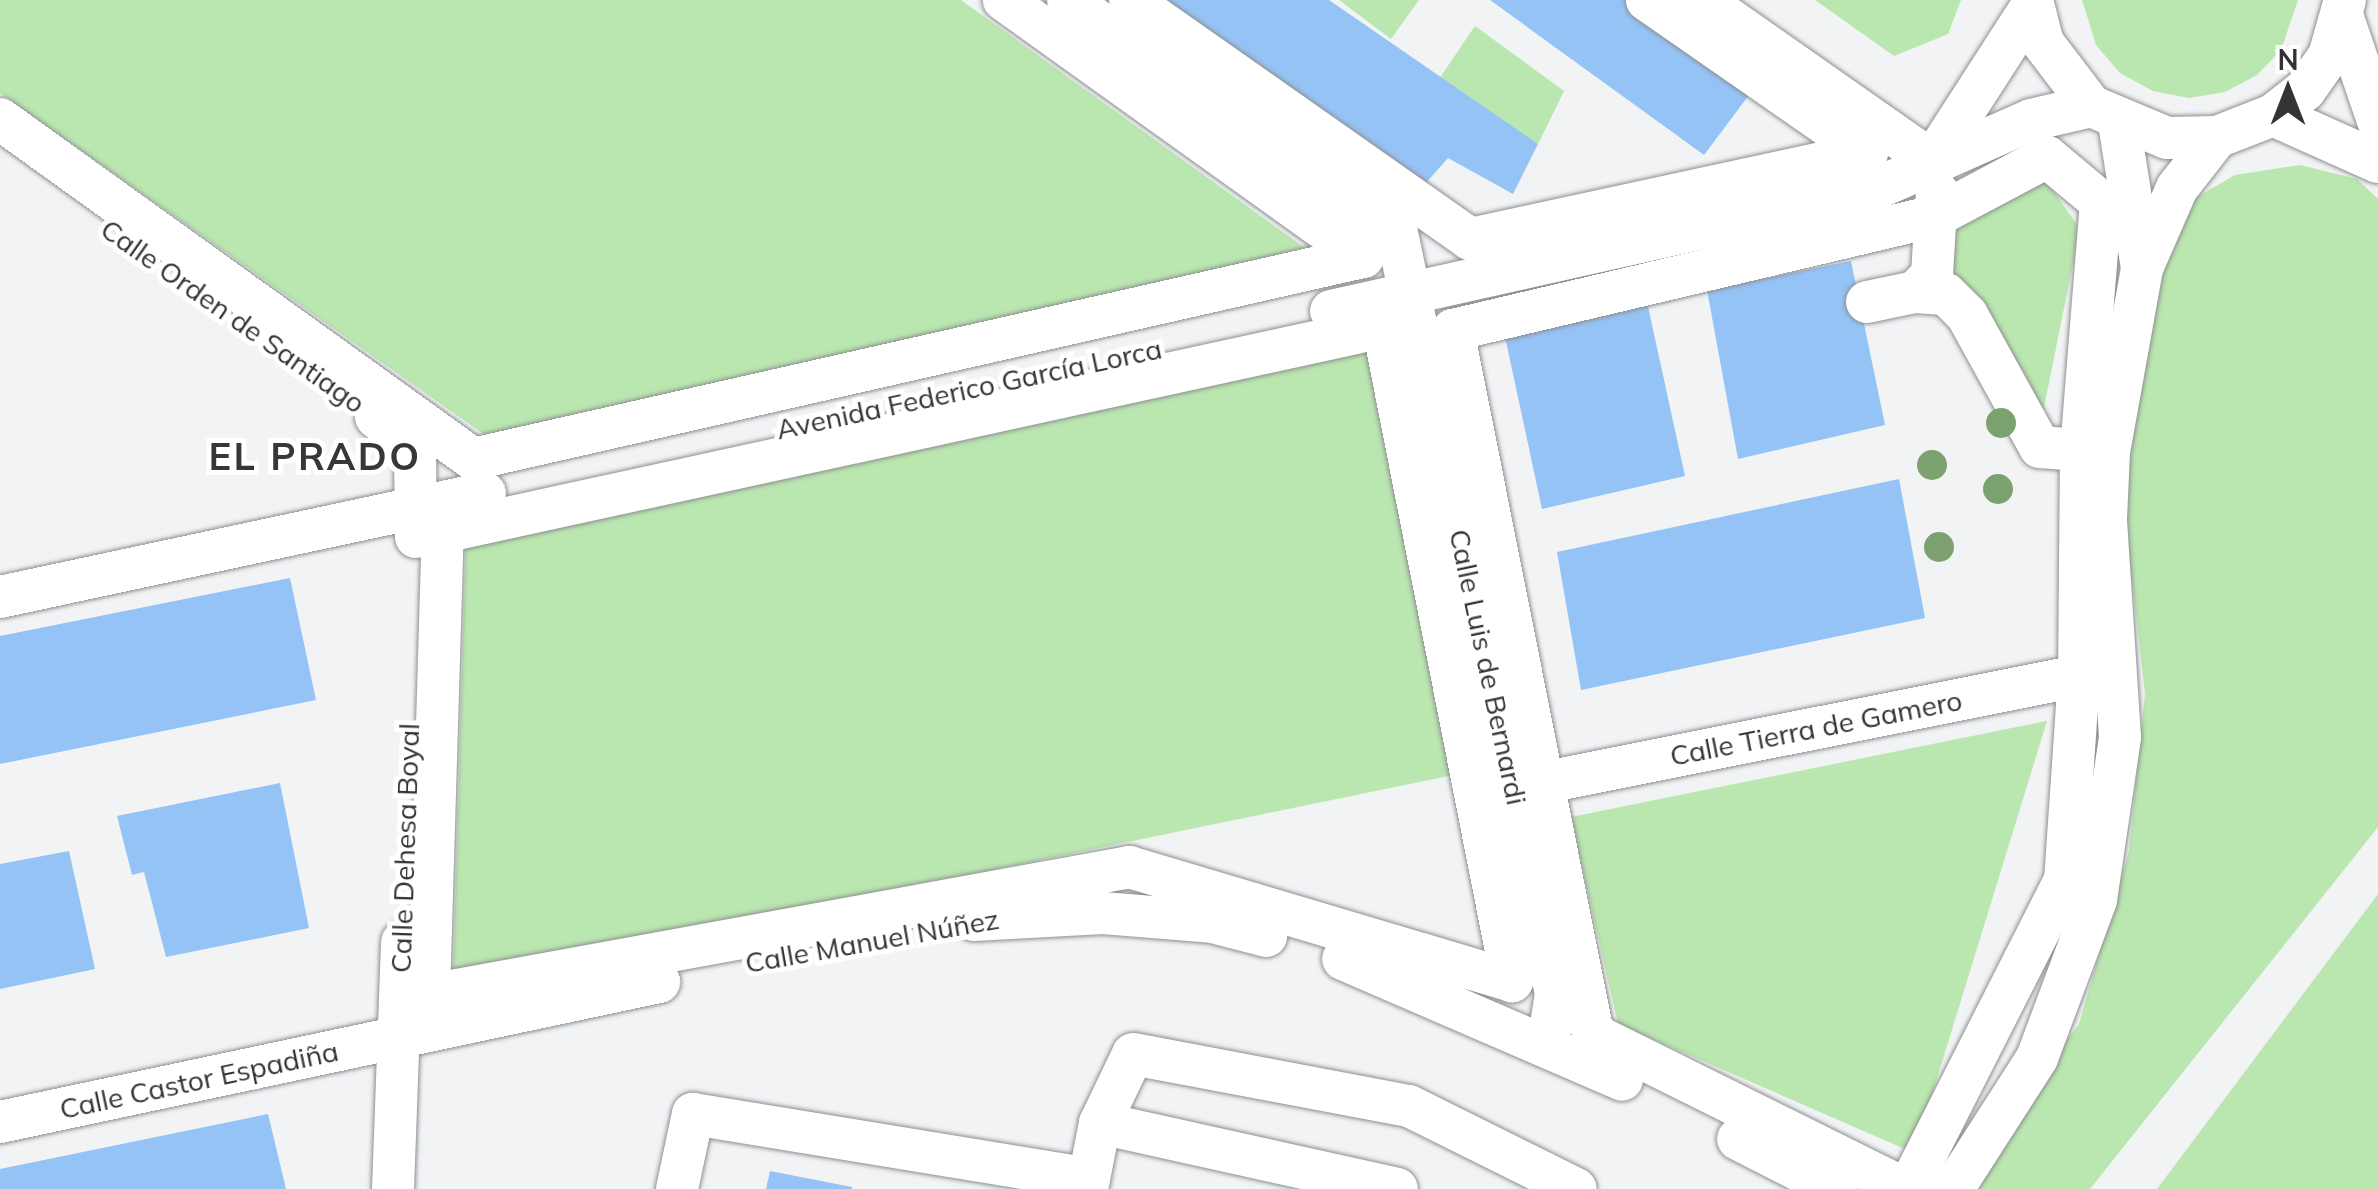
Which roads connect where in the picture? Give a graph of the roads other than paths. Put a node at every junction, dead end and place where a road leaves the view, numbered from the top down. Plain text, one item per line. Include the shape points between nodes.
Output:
1 (1004, 0) edge
2 (1068, 0) edge
3 (1130, 0) edge
4 (1647, 0) edge
5 (1702, 0) edge
6 (2032, 3) edge
7 (2344, 9) edge
8 (2105, 114) junction
9 (2273, 115) junction
10 (0, 119) edge
11 (2378, 121) edge
12 (2216, 137) junction
13 (0, 152) edge
14 (1932, 161) junction
15 (2378, 162) edge
16 (1936, 216) junction
17 (2096, 267) junction
18 (2142, 268) junction
19 (1915, 292) junction
20 (1406, 293) junction
21 (1867, 302) dead end
22 (2095, 452) junction
23 (418, 508) junction
24 (0, 597) edge
25 (2099, 672) junction
26 (1511, 789) junction
27 (398, 1038) junction
28 (1548, 1043) junction
29 (0, 1122) edge
30 (1100, 1123) junction
31 (1809, 1183) edge
32 (1088, 1184) edge
33 (394, 1189) edge
34 (677, 1189) edge
35 (1397, 1189) edge
36 (1576, 1189) edge
37 (1906, 1189) edge
38 (1953, 1189) edge

1 - 10 street via 1363,257 473,459
2 - 20 street, Calle Luis de Bernardi via 1397,234
3 - 4 street via 1470,238 1867,153
5 - 14 street
6 - 8 street via 2053,60
6 - 14 street
7 - 9 street via 2321,68
7 - 11 street
8 - 12 street via 2167,138
8 - 14 street, Avenida Federico García Lorca via 2031,120
8 - 18 street
9 - 12 street
9 - 15 street
12 - 18 street via 2178,188
13 - 23 street, Calle Orden de Santiago via 415,447
14 - 16 street
14 - 20 street, Avenida Federico García Lorca via 1873,190
16 - 17 street via 2047,157 2101,202
16 - 19 street via 1932,275
16 - 26 street via 1453,330
17 - 18 street
17 - 22 street
18 - 22 street
19 - 21 street
19 - 22 street via 1946,294 1967,316 2040,447
20 - 23 street, Avenida Federico García Lorca
20 - 26 street, Calle Luis de Bernardi
22 - 25 street via 2106,519
23 - 24 street, Avenida Federico García Lorca
23 - 27 street, Calle Dehesa Boyal
25 - 26 street, Calle Tierra de Gamero
25 - 37 street via 2064,880
25 - 38 street via 2120,736 2111,824 2074,972 2037,1058
26 - 26 street via 1382,327 443,532 429,995 1130,867 1512,982
26 - 28 street, Calle Luis de Bernardi via 1556,994
26 - 37 street via 1593,1034
27 - 28 street, Calle Manuel Núñez via 909,929 1004,916 1104,913 1212,922 1301,946 1385,972
27 - 29 street, Calle Castor Espadiña
27 - 33 street, Calle Dehesa Boyal
28 - 31 street, Calle Manuel Núñez
30 - 32 street
30 - 35 street
30 - 36 street via 1133,1054 1408,1106
32 - 34 street via 693,1114

